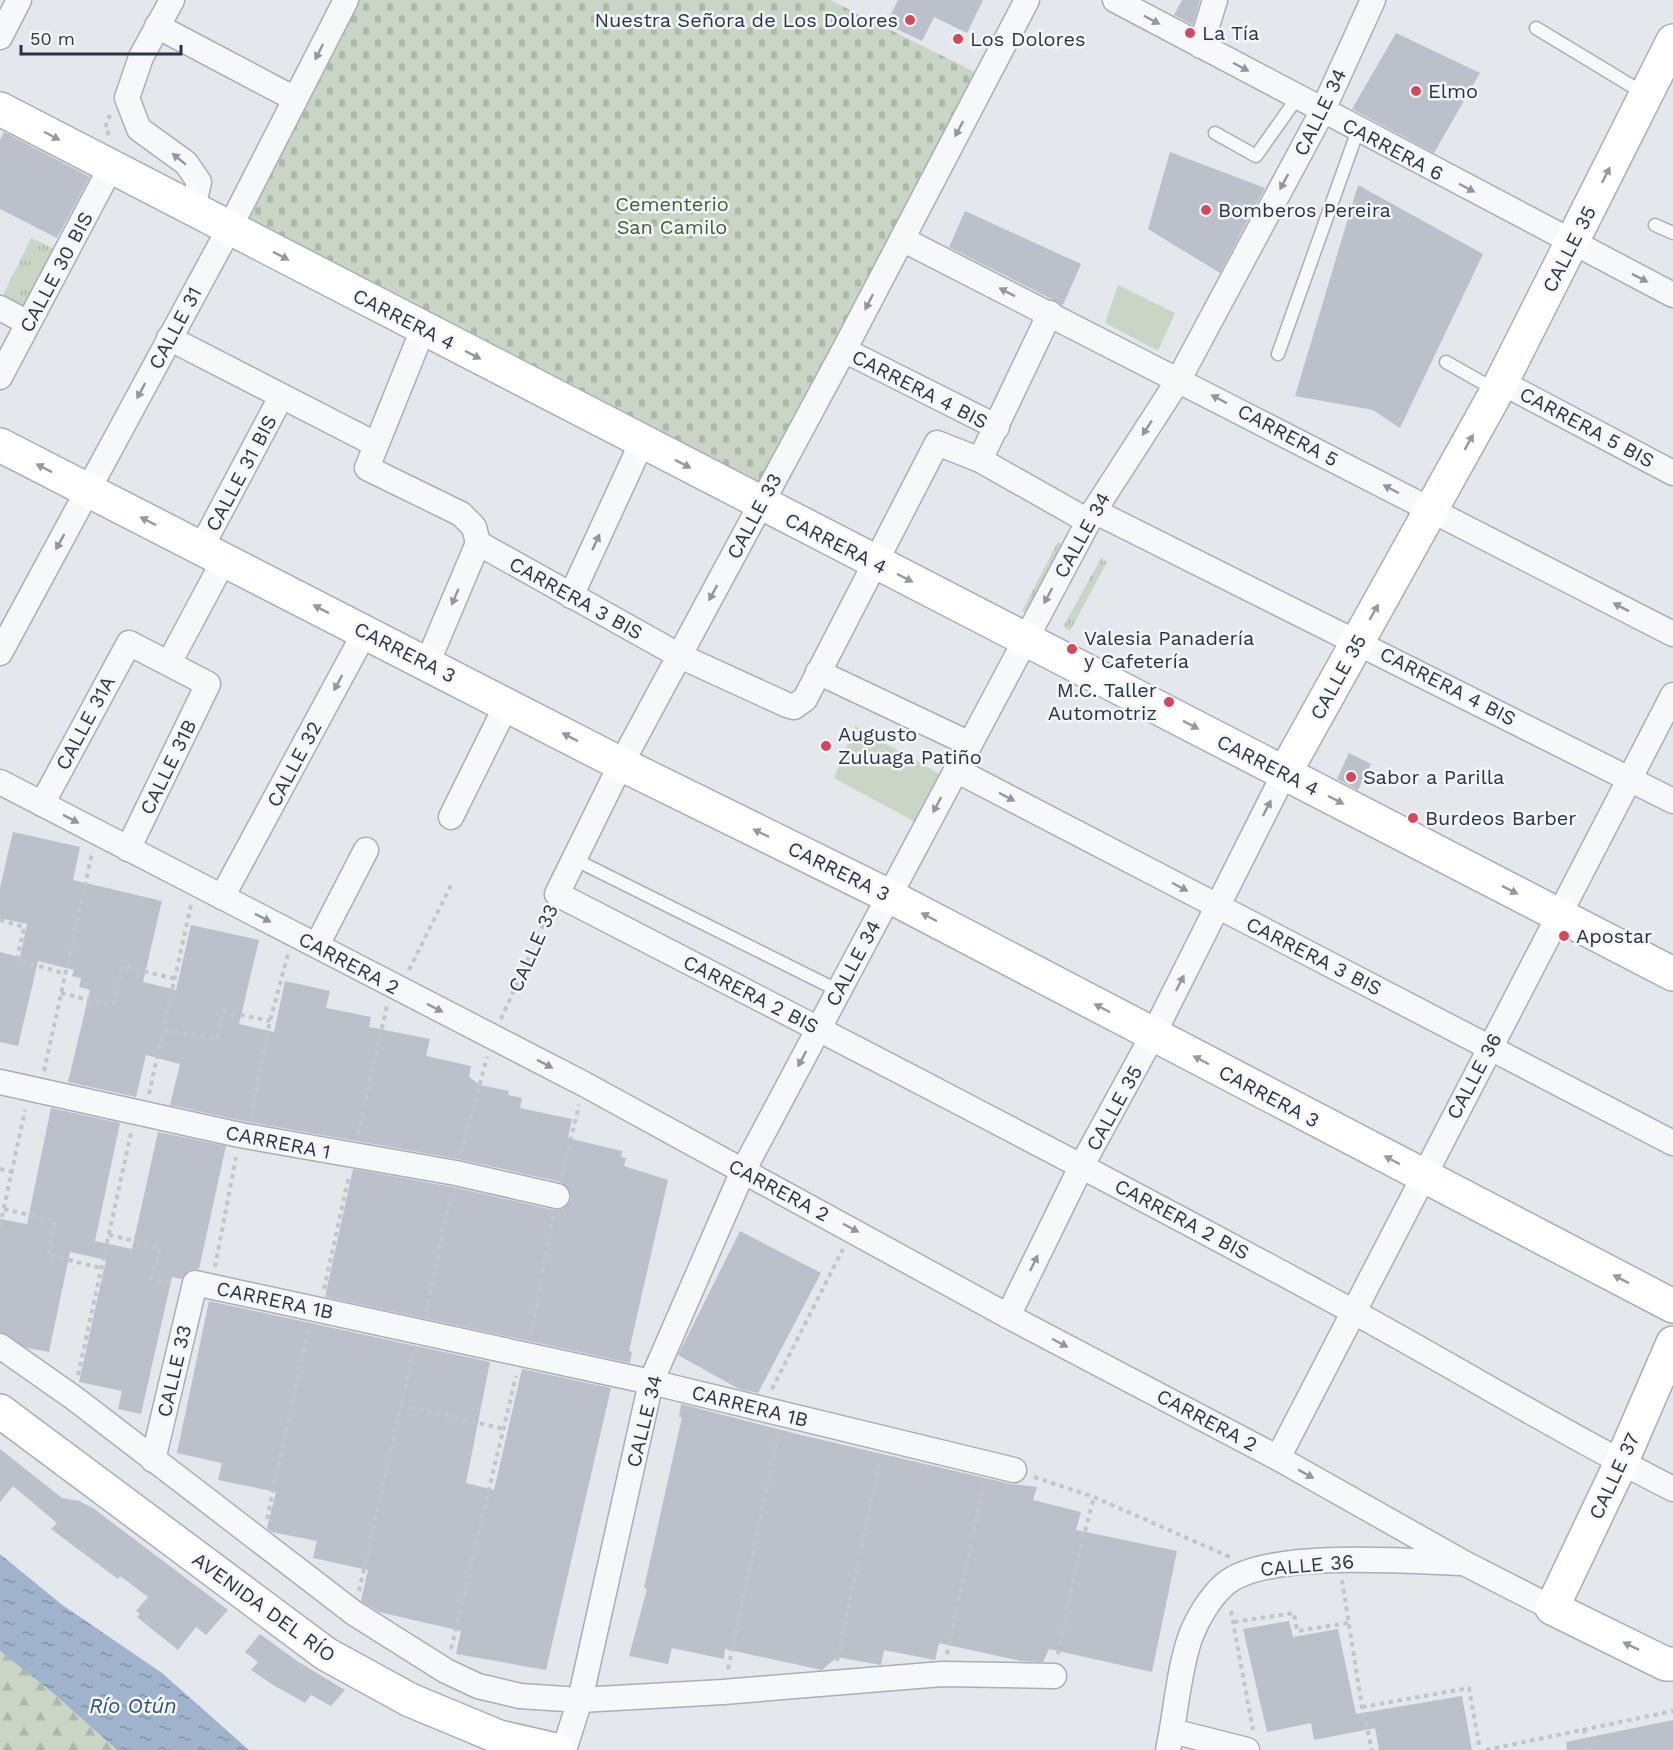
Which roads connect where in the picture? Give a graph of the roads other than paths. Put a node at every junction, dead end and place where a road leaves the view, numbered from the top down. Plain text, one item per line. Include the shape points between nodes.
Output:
1 (19, 0) edge
2 (172, 0) edge
3 (346, 0) edge
4 (1028, 0) edge
5 (1115, 0) edge
6 (1215, 0) edge
7 (1373, 0) edge
8 (157, 26) junction
9 (1536, 28) dead end
10 (0, 37) edge
11 (1673, 41) edge
12 (1201, 46) junction
13 (1646, 95) junction
14 (1297, 98) junction
15 (295, 99) junction
16 (0, 109) edge
17 (1322, 112) junction
18 (1358, 130) junction
19 (1215, 133) dead end
20 (100, 161) junction
21 (193, 209) junction
22 (1655, 225) dead end
23 (229, 229) junction
24 (1673, 233) edge
25 (902, 239) junction
26 (1572, 243) junction
27 (1673, 295) edge
28 (0, 308) edge
29 (1050, 314) junction
30 (28, 323) junction
31 (423, 329) junction
32 (170, 338) junction
33 (844, 350) junction
34 (1278, 354) dead end
35 (1446, 362) dead end
36 (0, 377) edge
37 (1179, 378) junction
38 (1499, 387) junction
39 (281, 397) junction
40 (997, 427) junction
41 (642, 442) junction
42 (375, 444) junction
43 (0, 445) edge
44 (980, 460) junction
45 (1673, 472) edge
46 (88, 490) junction
47 (760, 504) junction
48 (1432, 510) junction
49 (1091, 516) junction
50 (478, 543) junction
51 (213, 554) junction
52 (873, 562) junction
53 (571, 596) junction
54 (365, 632) junction
55 (1673, 634) edge
56 (1025, 640) junction
57 (1358, 641) junction
58 (0, 653) edge
59 (680, 656) junction
60 (169, 663) junction
61 (427, 664) junction
62 (819, 672) junction
63 (1673, 695) edge
64 (507, 704) junction
65 (970, 744) junction
66 (621, 764) junction
67 (956, 770) junction
68 (1284, 774) junction
69 (1630, 778) junction
70 (0, 782) edge
71 (1673, 801) edge
72 (42, 804) junction
73 (451, 817) dead end
74 (128, 849) junction
75 (366, 850) dead end
76 (574, 859) junction
77 (557, 894) joint
78 (888, 896) junction
79 (222, 897) junction
80 (1218, 906) junction
81 (1558, 915) junction
82 (317, 945) junction
83 (1673, 974) edge
84 (839, 991) junction
85 (818, 1029) junction
86 (1153, 1035) junction
87 (1489, 1047) junction
88 (0, 1082) edge
89 (1673, 1143) edge
90 (1082, 1165) junction
91 (743, 1171) junction
92 (1421, 1176) junction
93 (557, 1196) dead end
94 (200, 1286) joint
95 (1673, 1306) edge
96 (1354, 1311) junction
97 (1008, 1316) junction
98 (1673, 1343) edge
99 (0, 1346) edge
100 (651, 1382) junction
101 (0, 1411) edge
102 (1278, 1458) junction
103 (153, 1460) junction
104 (1621, 1463) junction
105 (1014, 1470) road end
106 (1673, 1489) edge
107 (1464, 1563) junction
108 (1552, 1608) junction
109 (1673, 1664) edge
110 (1054, 1676) road end
111 (580, 1700) junction
112 (1170, 1741) edge
113 (1251, 1744) edge
114 (556, 1750) edge
115 (564, 1750) edge

1 - 10 street
2 - 8 street
3 -> 15 street, CALLE 31
4 -> 25 street, CALLE 33
5 -> 12 street, CARRERA 6
6 - 12 street
7 - 17 street, CALLE 34
8 - 15 street
21 -> 8 street via 199,182 186,163 139,129 127,98
9 - 13 lane
11 - 13 main road, CALLE 35
12 -> 14 street, CARRERA 6
26 -> 13 main road, CALLE 35
14 - 17 street, CARRERA 6
14 - 19 lane via 1256,156
15 - 23 street, CALLE 31
16 -> 20 main road, CARRERA 4
17 - 18 street, CARRERA 6
17 -> 37 street, CALLE 34
18 -> 26 street, CARRERA 6
18 - 34 lane
20 - 21 main road, CARRERA 4
20 - 30 street, CALLE 30 BIS
21 - 23 main road, CARRERA 4
22 - 24 lane
23 -> 31 main road, CARRERA 4
23 - 32 street, CALLE 31
29 -> 25 street, CARRERA 5
25 -> 33 street, CALLE 33
26 -> 27 street, CARRERA 6
26 - 38 main road, CALLE 35
28 - 30 street
29 - 37 street, CARRERA 5
29 - 40 street
30 - 36 street, CALLE 30 BIS
31 -> 41 main road, CARRERA 4
31 - 42 street
32 - 39 street
32 -> 46 street, CALLE 31
33 - 40 street, CARRERA 4 BIS
33 - 47 street, CALLE 33
35 - 38 lane
48 -> 37 street, CARRERA 5
37 -> 49 street, CALLE 34
38 - 45 street, CARRERA 5 BIS
48 -> 38 main road, CALLE 35
39 - 42 street
39 - 51 street, CALLE 31 BIS
40 - 44 street
41 -> 47 main road, CARRERA 4
53 -> 41 street
42 - 50 street via 366,466 369,470 460,514 474,526
46 -> 43 main road, CARRERA 3
44 - 49 street
44 - 52 street via 941,443 934,444
51 -> 46 main road, CARRERA 3
46 -> 58 street, CALLE 31
47 - 52 main road, CARRERA 4
47 -> 59 street, CALLE 33
55 -> 48 street, CARRERA 5
57 -> 48 main road, CALLE 35
49 -> 56 street, CALLE 34
49 - 57 street, CARRERA 4 BIS
50 - 53 street, CARRERA 3 BIS
50 -> 61 street
54 -> 51 main road, CARRERA 3
51 - 60 street, CALLE 31 BIS
52 -> 56 main road, CARRERA 4
52 - 62 street
53 - 59 street, CARRERA 3 BIS
54 - 61 main road, CARRERA 3
54 -> 79 street, CALLE 32
56 - 65 street, CALLE 34
56 -> 68 main road, CARRERA 4
57 - 68 main road, CALLE 35
57 - 69 street, CARRERA 4 BIS
59 - 62 street, CARRERA 3 BIS via 787,705 798,705 805,699
59 - 66 street, CALLE 33
60 - 72 street, CALLE 31A via 129,643
60 - 74 street, CALLE 31B via 208,684
61 - 64 main road, CARRERA 3
62 - 65 street
63 - 69 street, CALLE 36
66 -> 64 main road, CARRERA 3
64 - 73 street
65 - 67 street, CALLE 34
66 - 76 street, CALLE 33
78 -> 66 main road, CARRERA 3
67 -> 78 street, CALLE 34
67 -> 80 street, CARRERA 3 BIS
80 -> 68 street, CALLE 35
68 -> 81 main road, CARRERA 4
69 - 71 street, CARRERA 4 BIS
69 - 81 street, CALLE 36
70 - 72 street, CARRERA 2
72 -> 74 street, CARRERA 2
74 - 79 street, CARRERA 2
75 - 82 street
76 - 77 street, CALLE 33
76 - 84 lane
77 - 85 street, CARRERA 2 BIS
78 - 84 street, CALLE 34
86 -> 78 main road, CARRERA 3
79 -> 82 street, CARRERA 2
86 -> 80 street, CALLE 35
80 - 87 street, CARRERA 3 BIS
81 - 83 main road, CARRERA 4
81 - 87 street, CALLE 36
82 -> 91 street, CARRERA 2
84 - 85 street, CALLE 34
85 - 90 street, CARRERA 2 BIS
85 -> 91 street, CALLE 34
86 - 90 street, CALLE 35
92 -> 86 main road, CARRERA 3
87 - 89 street, CARRERA 3 BIS
87 - 92 street, CALLE 36
88 - 93 street, CARRERA 1 via 244,1136 456,1173
90 - 96 street, CARRERA 2 BIS
97 -> 90 street, CALLE 35
91 -> 97 street, CARRERA 2
91 - 100 street, CALLE 34
95 -> 92 main road, CARRERA 3
92 - 96 street, CALLE 36
94 - 100 street, CARRERA 1B
94 - 103 street, CALLE 33
96 - 102 street, CALLE 36
96 - 104 street, CARRERA 2 BIS
97 -> 102 street, CARRERA 2
98 - 104 main road, CALLE 37
99 - 103 street
100 - 105 street, CARRERA 1B
100 - 111 street, CALLE 34
101 - 114 main road, AVENIDA DEL RÍO via 326,1654 410,1700 499,1737
102 -> 107 street, CARRERA 2
103 - 111 street via 354,1613 446,1671 478,1686 520,1696
104 - 106 street, CARRERA 2 BIS
104 - 108 main road, CALLE 37
107 - 108 street, CARRERA 2
107 - 112 street, CALLE 36 via 1339,1559 1255,1568 1225,1584 1204,1610 1190,1638
109 -> 108 main road
110 - 111 street via 942,1674
111 - 115 street, CALLE 34
112 - 113 street

